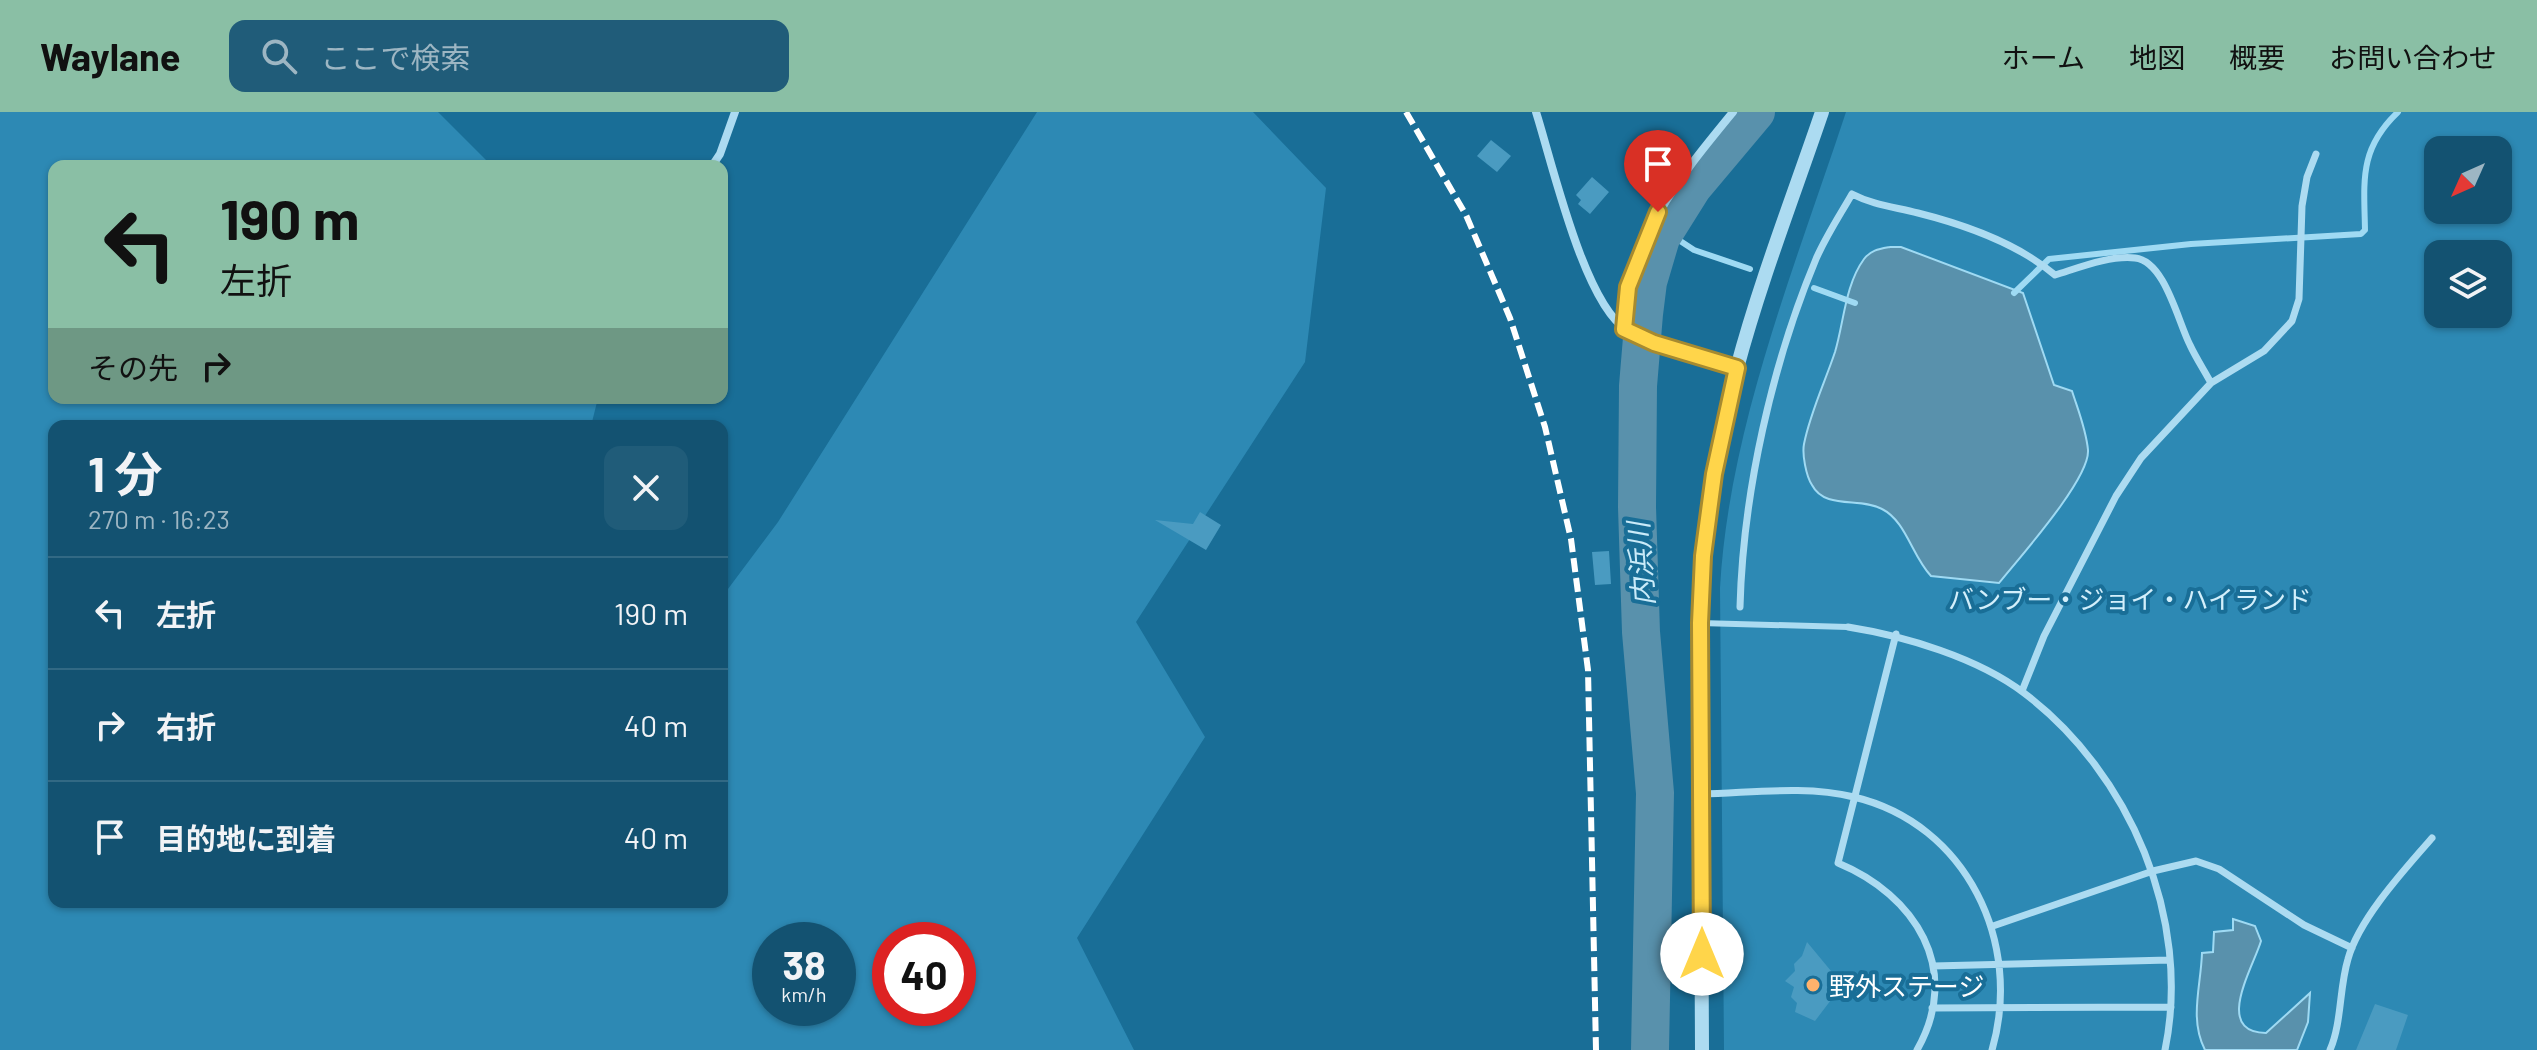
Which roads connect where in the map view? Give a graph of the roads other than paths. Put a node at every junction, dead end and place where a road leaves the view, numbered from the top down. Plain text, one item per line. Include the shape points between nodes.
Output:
1 (735, 112) edge
2 (1536, 112) edge
3 (1733, 112) edge
4 (1822, 112) edge
5 (2316, 154) dead end
6 (716, 160) edge
7 (1624, 329) junction
8 (1737, 368) junction
9 (2211, 383) junction
10 (1740, 607) joint
11 (1700, 623) junction
12 (1740, 623) junction
13 (1848, 627) joint
14 (1896, 634) junction
15 (2022, 691) junction
16 (1702, 794) junction
17 (1853, 796) junction
18 (2432, 838) dead end
19 (2153, 871) junction
20 (1993, 926) junction
21 (2352, 948) junction
22 (2169, 960) junction
23 (2001, 964) junction
24 (1933, 966) junction
25 (2171, 1007) junction
26 (1932, 1008) junction
27 (2000, 1008) junction
28 (1992, 1049) edge
29 (1702, 1050) edge
30 (1917, 1050) edge
31 (2002, 1050) edge
32 (2165, 1050) edge
33 (2330, 1050) edge

1 - 6 street
2 - 7 street via 1589,279
3 - 7 street via 1658,212 1628,287
4 - 8 street
5 - 9 street via 2302,206 2299,299 2292,321 2264,351
7 - 8 street
8 - 11 street via 1714,474
9 - 10 street via 2149,264 2137,258 2114,260 2055,275 2032,256 1997,240 1852,194 1816,259 1774,388 1743,549
9 - 15 street via 2123,482 2044,636
10 - 12 lane
11 - 12 lane
11 - 16 street
12 - 13 lane
13 - 14 street
14 - 15 street via 1962,659
14 - 17 street
15 - 19 street via 2092,761 2128,815
16 - 17 street via 1803,791
16 - 29 street
17 - 20 street via 1890,811 1933,840 1970,881
17 - 24 street via 1838,863 1863,873 1899,902 1920,929
18 - 21 street
19 - 20 street
19 - 21 street via 2204,862 2304,925
19 - 22 street
20 - 23 street
21 - 33 street
22 - 23 street
22 - 25 street
23 - 24 street
23 - 27 street
24 - 26 street
25 - 27 street
25 - 32 street
26 - 27 street
26 - 30 street
27 - 28 street
28 - 31 street

